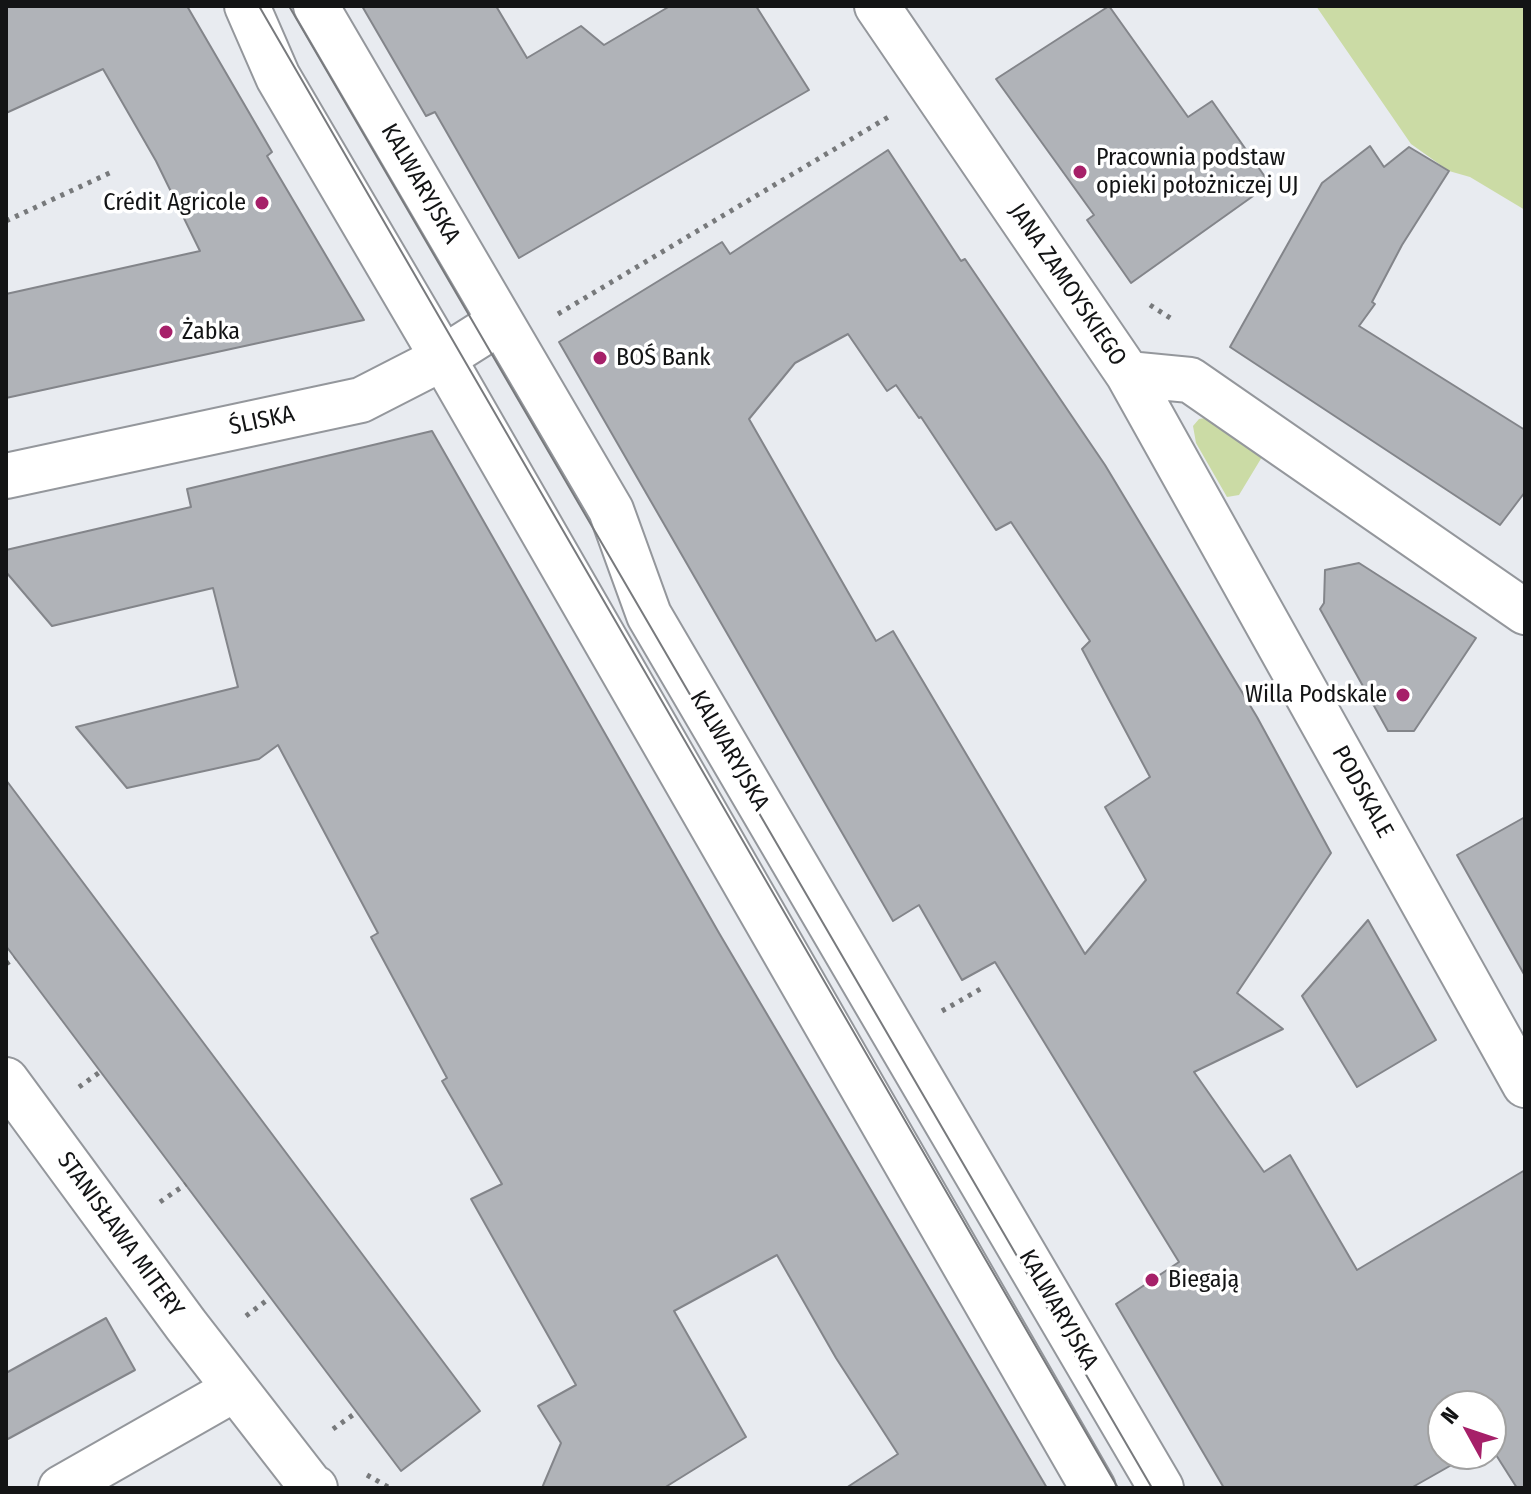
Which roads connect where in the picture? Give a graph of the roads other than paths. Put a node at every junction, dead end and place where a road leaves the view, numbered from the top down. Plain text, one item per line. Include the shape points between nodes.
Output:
1 (247, 6) edge
2 (316, 6) edge
3 (877, 6) edge
4 (500, 322) junction
5 (443, 358) junction
6 (1128, 374) junction
7 (6, 476) edge
8 (1525, 612) edge
9 (6, 1080) edge
10 (1525, 1085) edge
11 (235, 1389) junction
12 (61, 1488) edge
13 (315, 1488) edge
14 (1093, 1488) edge
15 (1161, 1488) edge

1 - 5 street via 278,77
2 - 4 street, KALWARYJSKA
3 - 6 street, JANA ZAMOYSKIEGO
4 - 5 street, ŚLISKA
4 - 15 street, KALWARYJSKA via 611,510 649,615
5 - 7 street, ŚLISKA via 361,400
5 - 14 street
6 - 8 street, JANA ZAMOYSKIEGO via 1190,380
6 - 10 street, PODSKALE
9 - 11 street, STANISŁAWA MITERY
11 - 12 street
11 - 13 street, STANISŁAWA MITERY

